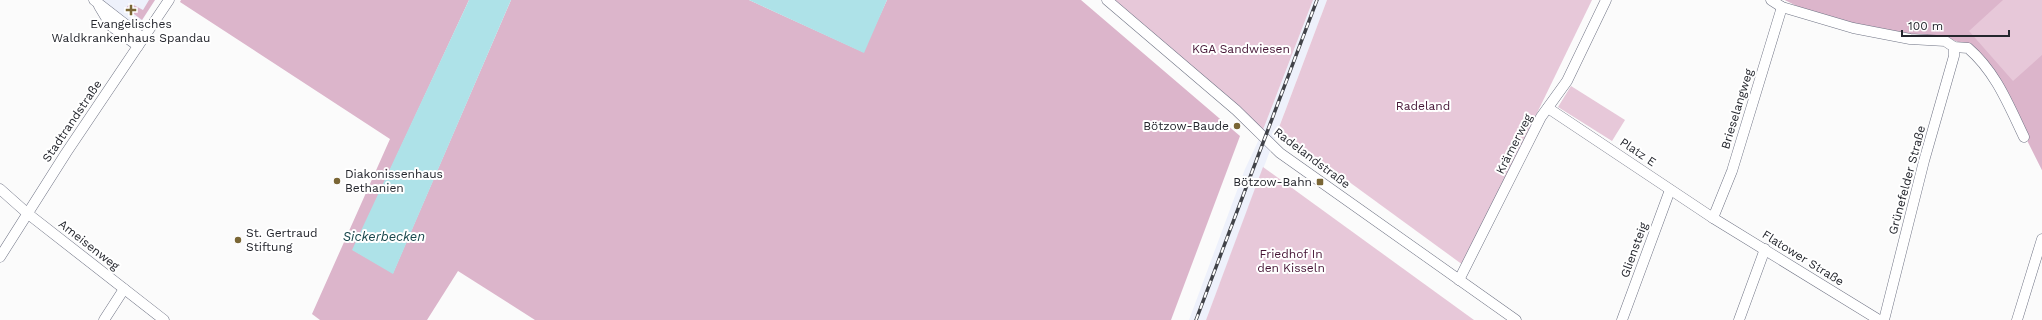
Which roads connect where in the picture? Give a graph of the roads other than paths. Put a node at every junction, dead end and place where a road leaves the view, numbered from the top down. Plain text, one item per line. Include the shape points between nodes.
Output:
1 (168, 0) edge
2 (1107, 0) edge
3 (1606, 0) edge
4 (1771, 0) edge
5 (96, 1) edge
6 (1782, 7) junction
7 (140, 42) junction
8 (1954, 47) junction
9 (1548, 108) junction
10 (2024, 138) dead end
11 (0, 189) edge
12 (1670, 190) junction
13 (27, 213) junction
14 (1713, 218) junction
15 (2042, 239) edge
16 (1765, 250) junction
17 (0, 257) edge
18 (1460, 280) junction
19 (124, 288) junction
20 (104, 320) edge
21 (164, 320) edge
22 (1516, 320) edge
23 (1622, 320) edge
24 (1739, 320) edge
25 (1879, 320) edge
26 (1884, 320) edge
27 (2017, 320) edge

1 - 7 street, Stadtrandstraße
2 - 18 street, Radelandstraße via 1236,110 1280,153
3 - 9 street, Krämerweg via 1583,50
4 - 6 street
5 - 7 street
6 - 8 street via 1853,28 1910,39 1945,41
6 - 14 street, Brieselangweg via 1732,171
7 - 13 street, Stadtrandstraße
8 - 10 street via 1968,48 1986,66 1998,84
8 - 26 street, Grünefelder Straße via 1954,56 1924,160
9 - 12 street, Platz E
9 - 18 street, Krämerweg via 1541,117
11 - 13 street, Ameisenweg
12 - 14 street, Platz E
12 - 23 street, Gliensteig
13 - 17 street, Stadtrandstraße
13 - 19 street, Ameisenweg
14 - 16 street, Flatower Straße
15 - 27 street
16 - 24 street
16 - 25 street, Flatower Straße
18 - 22 street, Radelandstraße
19 - 20 street
19 - 21 street, Ameisenweg

